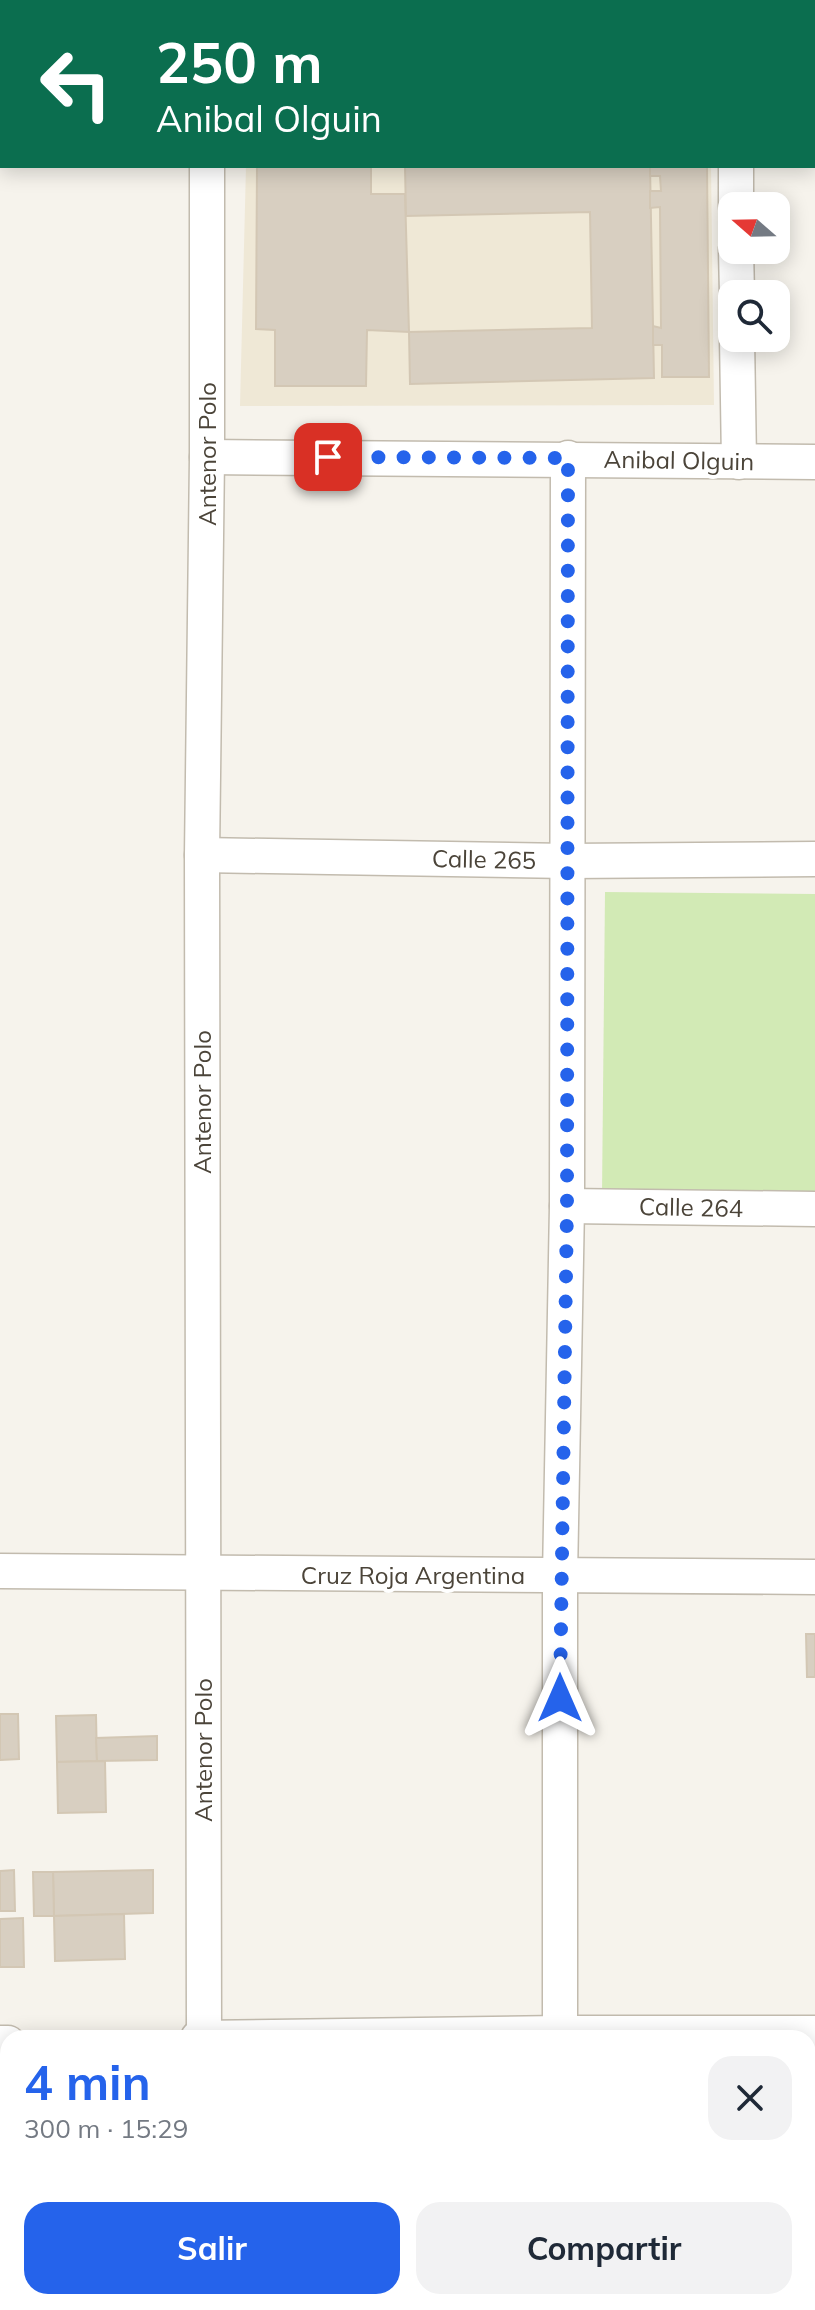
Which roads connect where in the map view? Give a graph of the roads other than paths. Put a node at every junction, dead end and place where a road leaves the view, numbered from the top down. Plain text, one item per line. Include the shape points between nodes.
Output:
1 (207, 168) edge
2 (736, 168) edge
3 (736, 192) edge
4 (737, 352) edge
5 (207, 457) junction
6 (568, 458) junction
7 (739, 462) junction
8 (815, 462) edge
9 (202, 855) junction
10 (815, 859) edge
11 (568, 861) junction
12 (567, 1206) junction
13 (815, 1209) edge
14 (0, 1571) edge
15 (203, 1574) junction
16 (560, 1576) junction
17 (815, 1577) edge
18 (202, 2030) edge
19 (560, 2030) edge

1 - 5 street, Antenor Polo
2 - 3 street
4 - 7 street
5 - 6 street, Anibal Olguin
5 - 9 street, Antenor Polo
6 - 7 street, Anibal Olguin
6 - 11 street
7 - 8 street, Anibal Olguin
9 - 11 street, Calle 265
9 - 15 street, Antenor Polo
10 - 11 street, Calle 265
11 - 12 street
12 - 13 street, Calle 264
12 - 16 street
14 - 15 street, Cruz Roja Argentina
15 - 16 street, Cruz Roja Argentina
15 - 18 street, Antenor Polo
16 - 17 street, Cruz Roja Argentina
16 - 19 street

